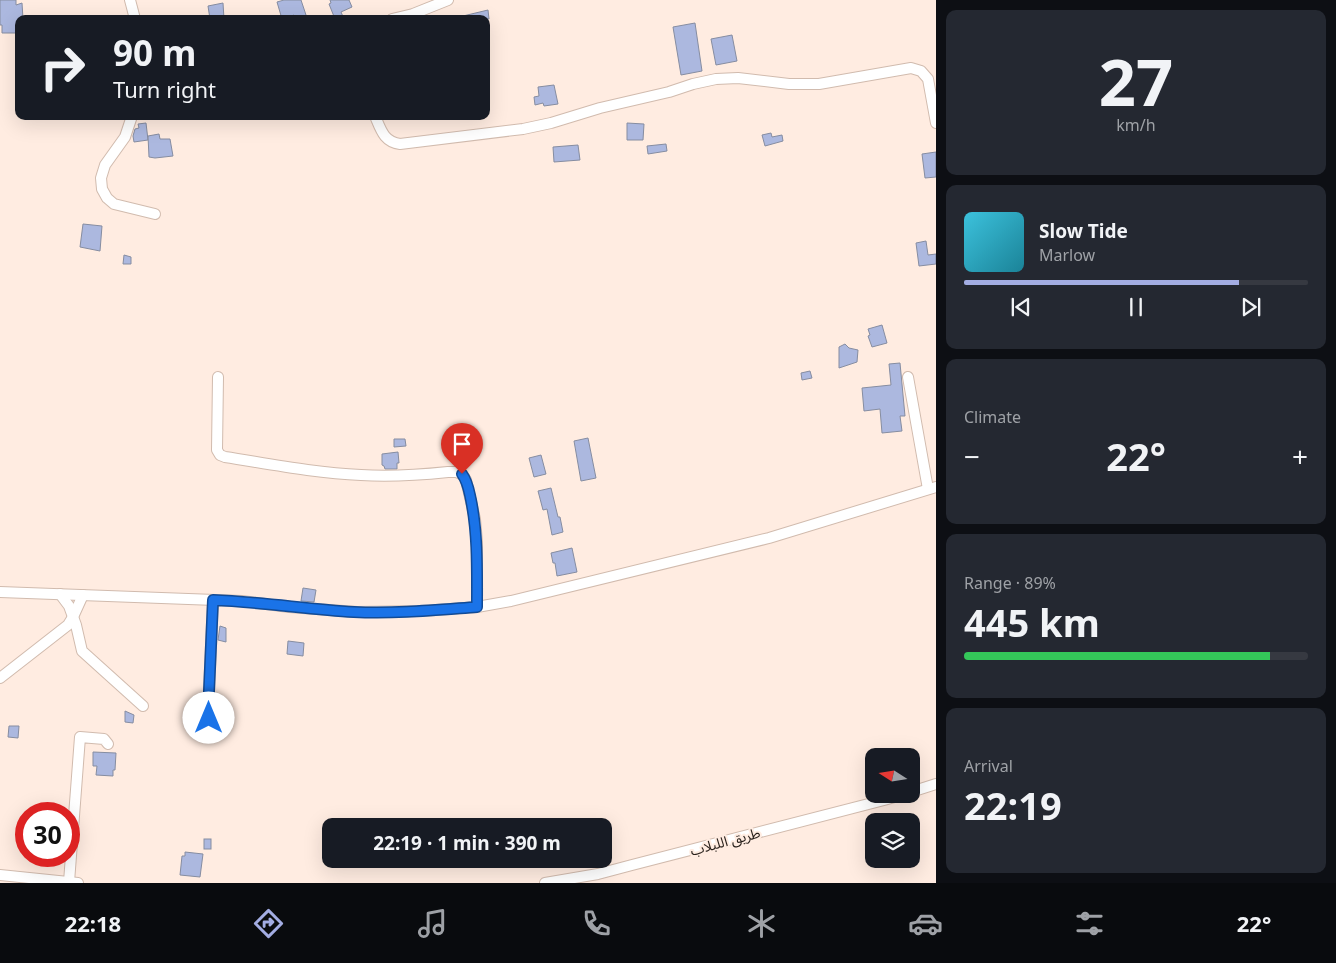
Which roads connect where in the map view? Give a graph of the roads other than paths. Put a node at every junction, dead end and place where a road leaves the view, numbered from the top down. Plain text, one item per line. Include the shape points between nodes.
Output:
1 (130, 0) edge
2 (448, 0) edge
3 (134, 15) edge
4 (407, 15) edge
5 (130, 120) edge
6 (377, 120) edge
7 (936, 123) edge
8 (155, 214) dead end
9 (218, 377) dead end
10 (908, 377) dead end
11 (932, 488) edge
12 (0, 592) edge
13 (60, 594) junction
14 (82, 595) junction
15 (213, 600) junction
16 (477, 607) junction
17 (73, 617) junction
18 (0, 678) edge
19 (143, 706) dead end
20 (209, 718) dead end
21 (108, 744) dead end
22 (936, 784) edge
23 (920, 789) edge
24 (872, 803) edge
25 (0, 875) edge
26 (73, 882) edge
27 (545, 883) edge

1 - 3 street
2 - 4 street
5 - 8 street via 122,141 105,165 102,189 114,204
6 - 7 street via 386,139 400,144 523,129 716,79 819,84 911,68 921,71 928,79
9 - 16 street via 216,444 217,450 225,457 360,475 462,474 475,519
10 - 11 street
11 - 16 street via 769,538
12 - 13 street
13 - 14 street
13 - 17 street
14 - 15 street
14 - 17 street
15 - 16 street via 357,612
15 - 20 street
17 - 18 street via 68,625
17 - 19 street via 82,651
21 - 26 street via 104,738 80,737
22 - 23 street
24 - 27 street, طريق اللبلاب via 615,870
25 - 26 street

